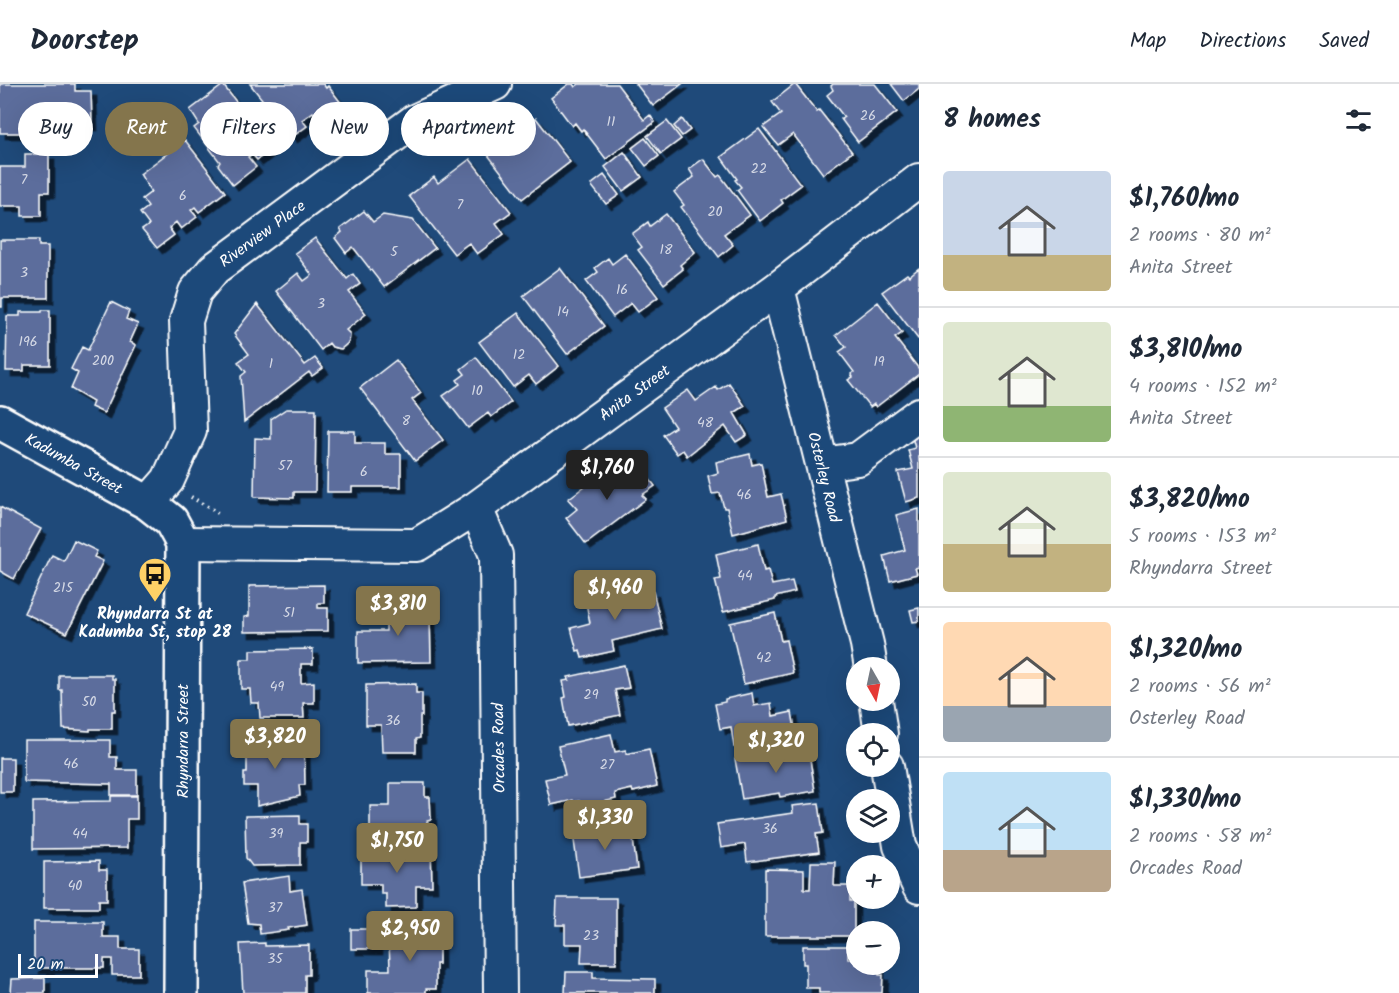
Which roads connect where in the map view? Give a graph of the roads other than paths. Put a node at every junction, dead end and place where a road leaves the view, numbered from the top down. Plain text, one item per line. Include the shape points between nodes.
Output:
1 (495, 84) edge
2 (919, 180) edge
3 (778, 288) junction
4 (919, 414) edge
5 (0, 422) edge
6 (822, 464) junction
7 (148, 503) junction
8 (476, 508) junction
9 (183, 543) junction
10 (869, 657) edge
11 (889, 777) edge
12 (916, 874) edge
13 (181, 993) edge
14 (500, 993) edge

1 - 7 street, Riverview Place via 414,121 214,268 195,292 186,321 189,431 168,480
2 - 3 street, Anita Street
3 - 6 street, Osterley Road
3 - 8 street, Anita Street
4 - 6 street via 858,459
5 - 7 street, Kadumba Street
6 - 10 street, Osterley Road
7 - 9 street via 171,521
8 - 9 street, Anita Street via 417,545
8 - 14 street, Orcades Road via 496,555
9 - 13 street, Rhyndarra Street
11 - 12 street via 900,846

